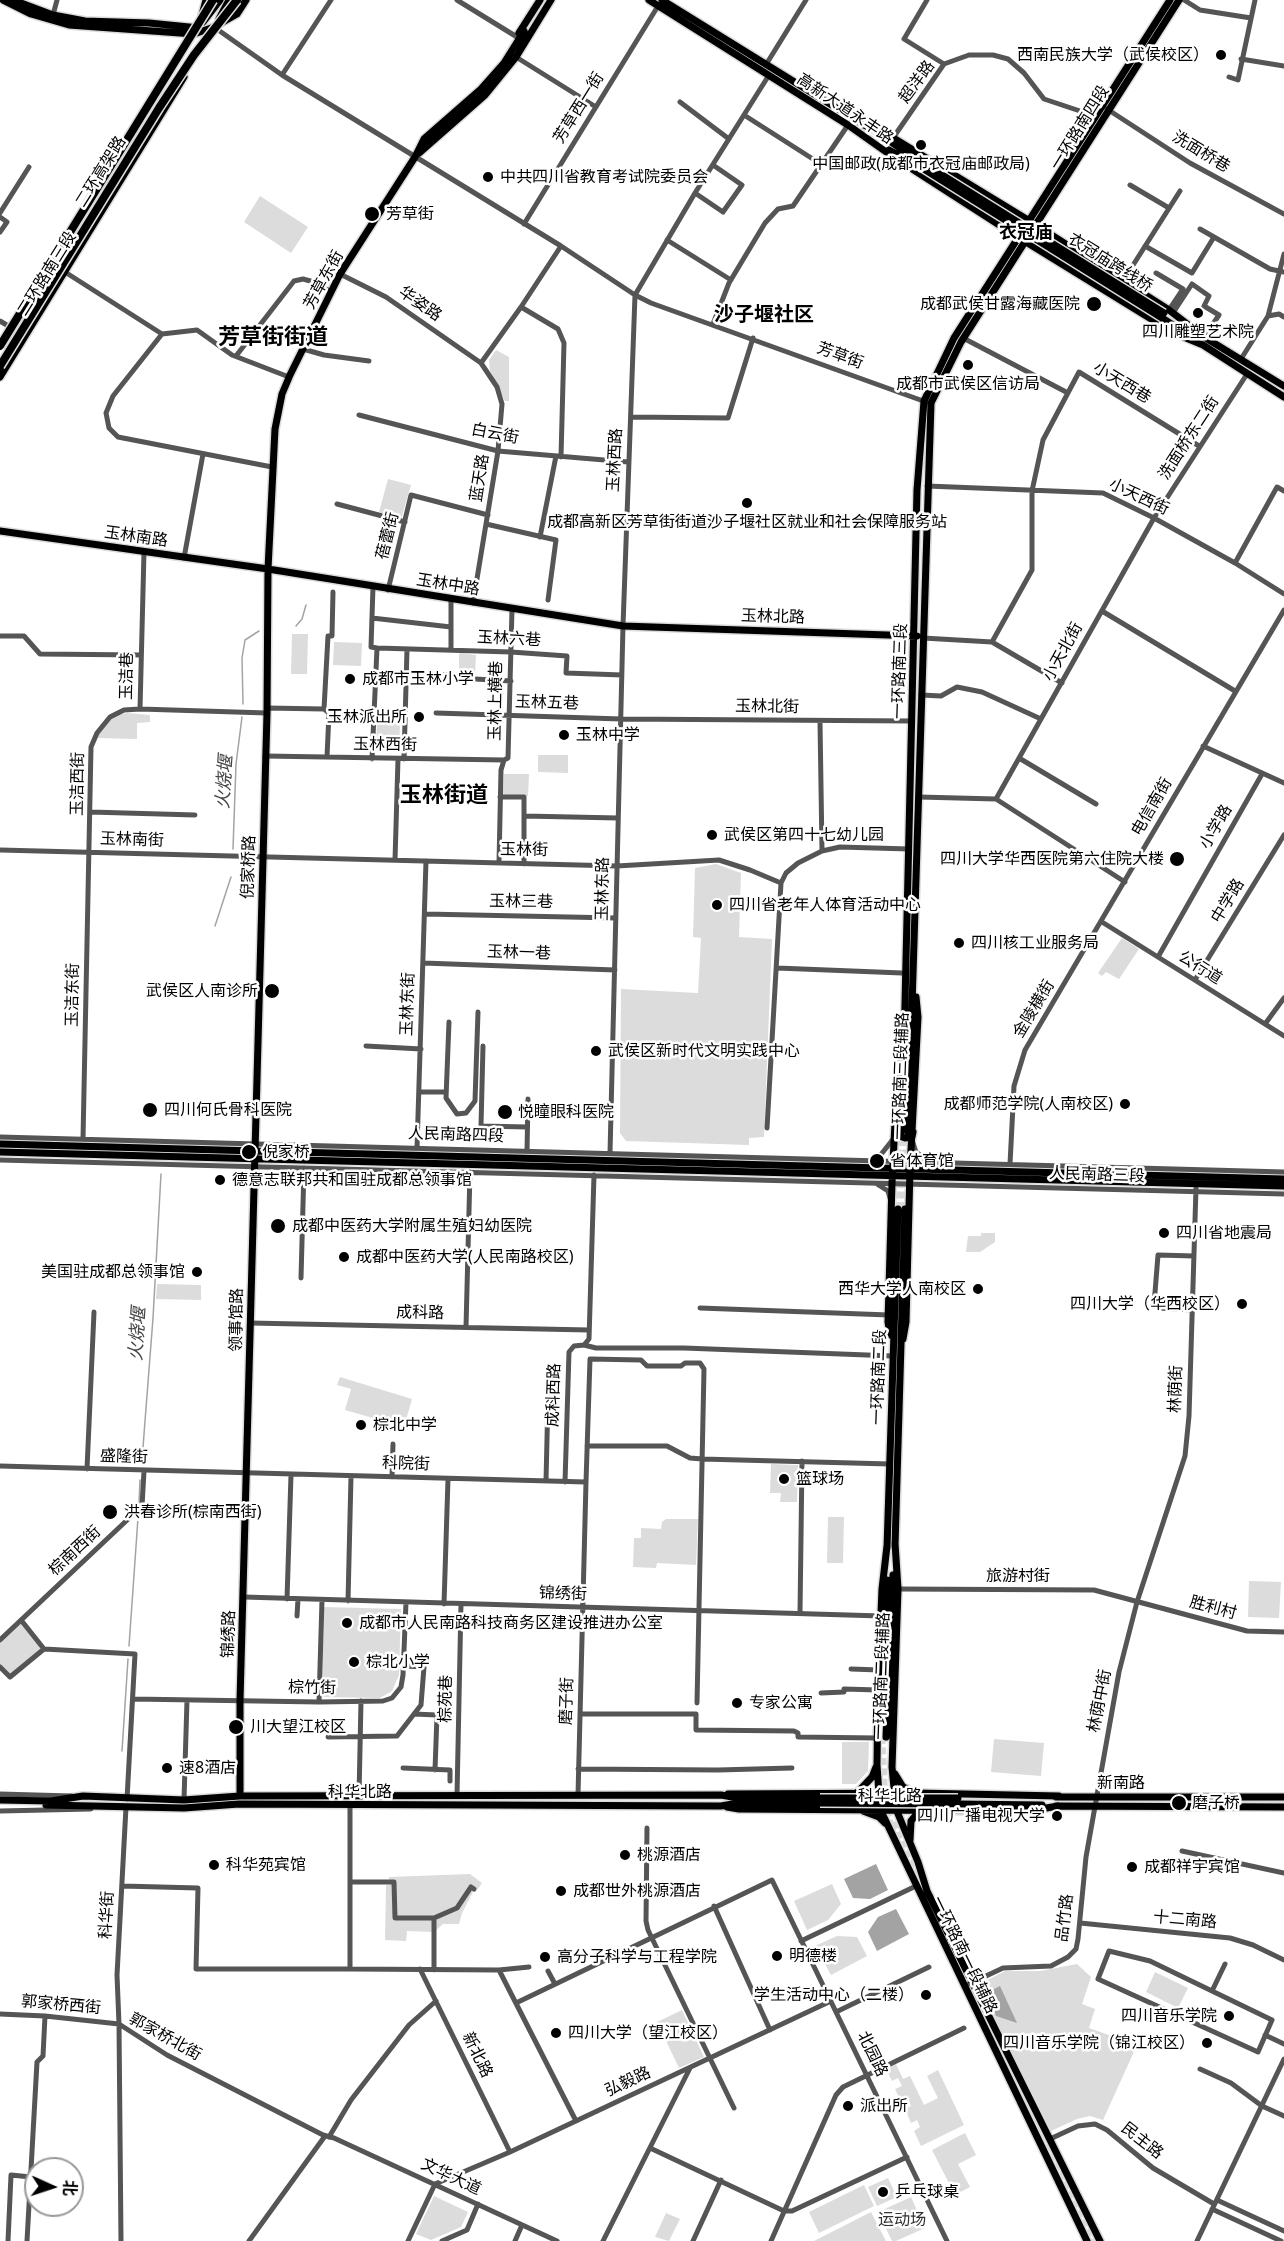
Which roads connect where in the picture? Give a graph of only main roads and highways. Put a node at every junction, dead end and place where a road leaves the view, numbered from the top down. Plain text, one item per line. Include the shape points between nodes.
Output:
1 (3, 0) edge
2 (13, 0) edge
3 (206, 0) edge
4 (213, 0) edge
5 (220, 0) edge
6 (229, 0) edge
7 (237, 0) edge
8 (246, 0) edge
9 (540, 0) edge
10 (551, 0) edge
11 (649, 0) edge
12 (1170, 0) edge
13 (1179, 0) edge
14 (660, 3) edge
15 (214, 27) junction
16 (196, 31) junction
17 (526, 32) tunnel mouth
18 (471, 103) junction
19 (864, 124) junction
20 (861, 133) junction
21 (918, 163) junction
22 (1031, 223) junction
23 (1021, 239) junction
24 (1167, 314) junction
25 (1204, 341) junction
26 (0, 344) edge
27 (0, 366) edge
28 (0, 377) edge
29 (1284, 386) edge
30 (1284, 397) edge
31 (927, 402) junction
32 (0, 531) edge
33 (268, 569) junction
34 (623, 626) joint
35 (915, 635) junction
36 (922, 638) junction
37 (921, 697) junction
38 (913, 700) junction
39 (903, 972) joint
40 (914, 976) joint
41 (903, 1132) junction
42 (0, 1144) edge
43 (100, 1151) junction
44 (0, 1152) edge
45 (254, 1155) junction
46 (893, 1172) junction
47 (910, 1173) junction
48 (1284, 1179) edge
49 (1197, 1180) junction
50 (1284, 1186) edge
51 (899, 1207) junction
52 (893, 1353) junction
53 (247, 1474) joint
54 (895, 1543) junction
55 (887, 1546) junction
56 (881, 1739) junction
57 (893, 1748) junction
58 (877, 1765) junction
59 (892, 1767) junction
60 (894, 1792) junction
61 (859, 1793) junction
62 (880, 1793) junction
63 (917, 1793) junction
64 (944, 1793) junction
65 (722, 1795) junction
66 (240, 1796) junction
67 (1059, 1796) junction
68 (1284, 1797) edge
69 (820, 1800) junction
70 (958, 1801) junction
71 (4, 1802) edge
72 (721, 1806) junction
73 (1058, 1806) junction
74 (1284, 1807) edge
75 (862, 1809) junction
76 (880, 1809) junction
77 (896, 1809) junction
78 (926, 1809) junction
79 (944, 1809) junction
80 (890, 1831) junction
81 (909, 1843) junction
82 (968, 1985) junction
83 (1087, 2241) edge
84 (1101, 2241) edge

1 - 16 main road via 31,14 69,25
2 - 16 main road via 53,15 85,21 149,23
3 - 16 main road
4 - 26 highway, 二环高架路, bridge
5 - 16 main road, 二环路南三段
6 - 15 main road, 二环路南三段
7 - 27 highway, 二环高架路, bridge via 159,108
8 - 15 main road via 237,14
9 - 18 main road
10 - 18 main road via 516,57 485,95
11 - 14 main road, 高新大道永丰路
12 - 22 main road, 一环路南四段
13 - 22 main road, 一环路南四段
14 - 19 main road, 高新大道永丰路
14 - 20 main road, 高新大道永丰路
15 - 16 main road
15 - 28 main road, 二环路南三段
16 - 26 main road, 二环路南三段
17 - 18 main road via 503,68
18 - 33 main road, 芳草东街 via 415,157 340,274 289,377 279,404 273,443
19 - 21 main road
19 - 22 main road, 高新大道永丰路
20 - 21 main road
20 - 23 main road, 高新大道永丰路
21 - 24 main road, 衣冠庙跨线桥, bridge
22 - 23 main road, 一环路南四段
22 - 24 main road, 高新大道永丰路
23 - 25 main road, 高新大道永丰路 via 1174,333
23 - 31 main road, 一环路南三段 via 954,338
24 - 25 main road
25 - 29 main road
25 - 30 main road
31 - 35 main road, 一环路南三段 via 917,490
31 - 36 main road, 一环路南三段
32 - 33 main road, 玉林南路
33 - 34 main road, 玉林中路
33 - 45 main road, 倪家桥路
34 - 35 main road, 玉林北路
35 - 36 main road, 玉林北路
35 - 38 main road, 一环路南三段
36 - 37 main road, 一环路南三段
37 - 38 main road via 917,695
37 - 40 main road, 一环路南三段
38 - 39 main road, 一环路南三段
39 - 41 main road, 一环路南三段辅路 via 899,1029
40 - 41 main road, 一环路南三段辅路 via 918,1017
41 - 46 main road, 一环路南三段辅路
41 - 47 main road, 一环路南三段辅路 via 913,1143
42 - 43 main road, 人民南路四段
43 - 44 main road, 人民南路四段
43 - 45 main road, 人民南路四段
45 - 46 main road, 人民南路四段
45 - 53 main road, 领事馆路
46 - 47 main road
46 - 51 main road
47 - 49 main road, 人民南路三段
47 - 51 main road via 910,1195
48 - 49 main road, 人民南路三段
49 - 50 main road, 人民南路三段
51 - 52 main road, 一环路南二段
51 - 52 main road via 889,1315
51 - 54 main road, 一环路南二段 via 906,1322
52 - 55 main road, 一环路南二段
53 - 66 main road, 锦绣路
54 - 56 main road
54 - 57 main road, 一环路南二段辅路 via 898,1589
55 - 56 main road
55 - 56 main road, 一环路南二段辅路 via 876,1687
56 - 57 main road via 884,1751
56 - 58 main road, 一环路南二段辅路
57 - 59 main road, 一环路南二段辅路
58 - 61 main road
58 - 62 main road, 一环路南二段辅路
59 - 60 main road, 一环路南二段辅路
59 - 63 main road via 903,1787
60 - 62 main road, 科华北路
60 - 63 main road, 科华北路
60 - 77 main road, 一环路南二段辅路
61 - 62 main road, 科华北路
61 - 65 main road, 科华北路
61 - 75 main road via 871,1802 870,1807
62 - 76 main road, 一环路南二段辅路
63 - 64 main road, 科华北路
64 - 67 main road, 科华北路
64 - 79 main road via 935,1795 933,1801 935,1807
65 - 66 main road, 科华北路
65 - 69 main road, 科华北路
66 - 71 main road, 科华北路 via 184,1800 83,1796
67 - 68 main road, 新南路
67 - 70 main road, 新南路
69 - 70 main road, 科华北路, bridge
69 - 72 main road, 科华北路
70 - 73 main road, 新南路
71 - 72 main road, 科华北路 via 184,1808 239,1804
72 - 75 main road, 科华北路
73 - 74 main road, 新南路
73 - 79 main road, 科华北路 via 1029,1811
75 - 76 main road, 科华北路
75 - 80 main road via 879,1817
76 - 77 main road, 科华北路
76 - 80 main road, 一环路南一段辅路
77 - 78 main road, 科华北路
77 - 81 main road, 一环路南一段辅路
78 - 79 main road, 科华北路
78 - 81 main road via 911,1821
80 - 82 main road, 一环路南一段辅路
81 - 82 main road, 一环路南一段辅路
82 - 83 main road, 一环路南一段辅路
82 - 84 main road, 一环路南一段辅路

